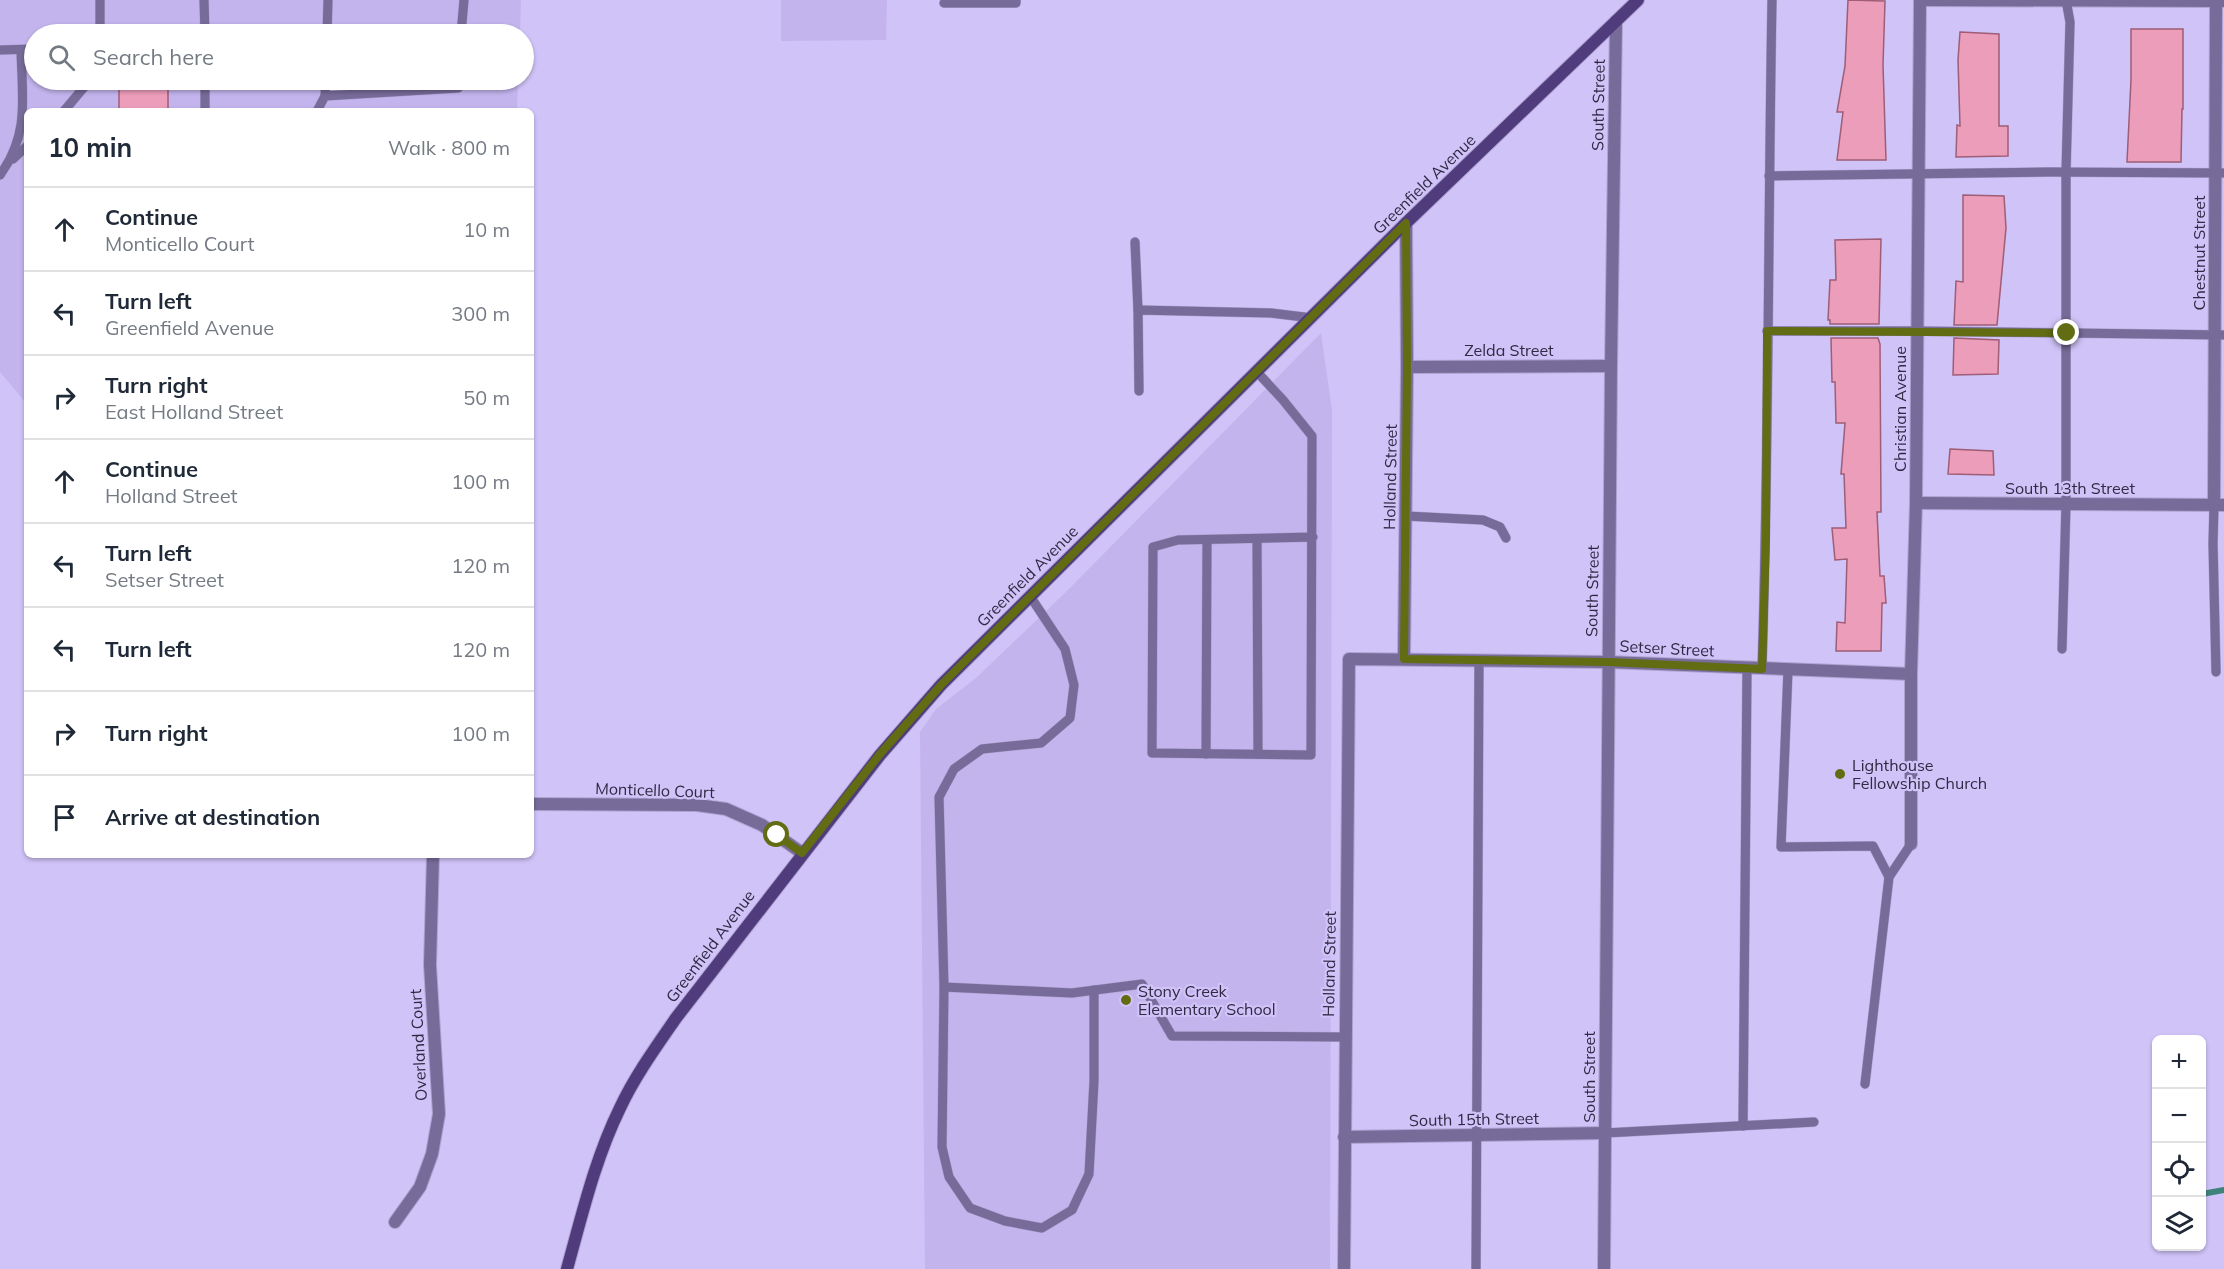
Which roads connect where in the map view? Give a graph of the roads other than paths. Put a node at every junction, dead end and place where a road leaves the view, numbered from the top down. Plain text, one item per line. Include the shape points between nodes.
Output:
1 (99, 0) edge
2 (204, 0) edge
3 (328, 0) edge
4 (464, 0) edge
5 (1016, 0) edge
6 (1638, 0) edge
7 (1772, 0) edge
8 (1920, 0) edge
9 (2066, 0) edge
10 (2216, 1) edge
11 (2224, 1) edge
12 (944, 3) dead end
13 (1616, 21) junction
14 (100, 24) edge
15 (205, 24) edge
16 (327, 24) edge
17 (463, 24) edge
18 (0, 50) edge
19 (21, 50) junction
20 (24, 50) edge
21 (82, 90) edge
22 (205, 90) edge
23 (325, 90) edge
24 (425, 90) edge
25 (325, 96) junction
26 (67, 108) edge
27 (206, 108) edge
28 (319, 108) edge
29 (24, 149) edge
30 (9, 163) junction
31 (2066, 172) junction
32 (2220, 173) edge
33 (1919, 174) junction
34 (0, 175) edge
35 (1769, 176) junction
36 (1406, 223) junction
37 (1135, 242) dead end
38 (1138, 310) junction
39 (1312, 318) junction
40 (1767, 331) junction
41 (1918, 331) junction
42 (2067, 333) junction
43 (2219, 335) edge
44 (1611, 366) junction
45 (1407, 367) junction
46 (1257, 372) junction
47 (1139, 391) dead end
48 (1916, 503) junction
49 (2066, 504) junction
50 (2219, 505) edge
51 (1406, 516) junction
52 (1313, 537) junction
53 (1506, 538) dead end
54 (1257, 539) junction
55 (1207, 540) junction
56 (1030, 596) junction
57 (2062, 649) dead end
58 (1349, 659) joint
59 (1404, 659) junction
60 (1479, 660) junction
61 (1608, 662) junction
62 (1746, 669) junction
63 (1762, 669) junction
64 (1788, 670) junction
65 (2216, 672) dead end
66 (1911, 674) junction
67 (1206, 754) junction
68 (1258, 754) junction
69 (534, 804) edge
70 (1911, 844) joint
71 (802, 853) junction
72 (433, 858) edge
73 (1889, 877) junction
74 (944, 987) junction
75 (1094, 990) junction
76 (1345, 1037) junction
77 (1865, 1084) dead end
78 (1814, 1122) dead end
79 (1743, 1126) junction
80 (1605, 1133) junction
81 (1478, 1135) junction
82 (1344, 1137) junction
83 (396, 1222) dead end
84 (567, 1269) edge
85 (1344, 1269) edge
86 (1476, 1269) edge
87 (1604, 1269) edge

1 - 14 lane
2 - 15 lane
3 - 16 lane
4 - 17 lane
5 - 12 lane
6 - 13 main road, Greenfield Avenue
7 - 35 lane
8 - 9 street
8 - 33 street, Christian Avenue
9 - 10 street
9 - 31 lane via 2070,22
10 - 11 street
10 - 32 street, Chestnut Street
13 - 36 main road, Greenfield Avenue
13 - 44 street, South Street
18 - 19 lane
19 - 20 lane
19 - 30 lane via 23,122
21 - 26 lane
22 - 27 lane
23 - 25 lane
24 - 25 lane
25 - 28 lane
29 - 30 lane
30 - 34 lane
31 - 32 lane
31 - 33 lane
31 - 42 lane
32 - 43 street, Chestnut Street
33 - 35 lane
33 - 41 street, Christian Avenue
35 - 40 lane
36 - 39 main road, Greenfield Avenue
36 - 45 street, Holland Street
37 - 38 lane
38 - 39 lane via 1271,313
38 - 47 lane
39 - 46 main road, Greenfield Avenue
40 - 41 lane
40 - 63 lane
41 - 42 lane
41 - 48 street, Christian Avenue
42 - 43 lane
42 - 49 lane
43 - 50 street, Chestnut Street
44 - 45 street, Zelda Street
44 - 61 street, South Street
45 - 51 street, Holland Street
46 - 52 lane via 1312,436
46 - 56 main road, Greenfield Avenue
48 - 49 street, South 13th Street
48 - 66 street, Christian Avenue
49 - 50 street, South 13th Street
49 - 57 lane
50 - 65 lane via 2212,544
51 - 53 lane via 1483,520 1500,527
51 - 59 street, Holland Street
52 - 54 lane
52 - 68 lane via 1311,755
54 - 55 lane
54 - 68 lane
55 - 67 lane
55 - 67 lane via 1178,540 1154,547 1152,753
56 - 71 main road, Greenfield Avenue via 933,694
56 - 74 lane via 1065,649 1074,685 1070,718 1041,743 982,749 954,769 939,797
58 - 59 street, Setser Street
58 - 76 street, Holland Street
59 - 60 street, Setser Street
60 - 61 street, Setser Street
60 - 81 lane
61 - 62 street, Setser Street
61 - 80 street, South Street
62 - 63 street, Setser Street
62 - 79 lane
63 - 64 street, Setser Street
64 - 66 street, Setser Street
64 - 73 lane via 1781,847 1873,846
66 - 70 street, Christian Avenue
67 - 68 lane
69 - 71 street, Monticello Court via 697,805 726,810 762,825
70 - 73 lane
71 - 84 main road, Greenfield Avenue via 676,1018 621,1106 588,1191
72 - 83 street, Overland Court via 430,965 439,1114 432,1154 420,1187
73 - 77 lane
74 - 75 lane via 1072,993
74 - 75 lane via 942,1147 949,1177 970,1208 1005,1221 1042,1228 1072,1210 1089,1174
75 - 76 lane via 1142,984 1172,1036
76 - 82 street, Holland Street
78 - 79 lane
79 - 80 lane
80 - 81 street, South 15th Street
80 - 87 street, South Street
81 - 82 street, South 15th Street
81 - 86 lane
82 - 85 street, Holland Street

